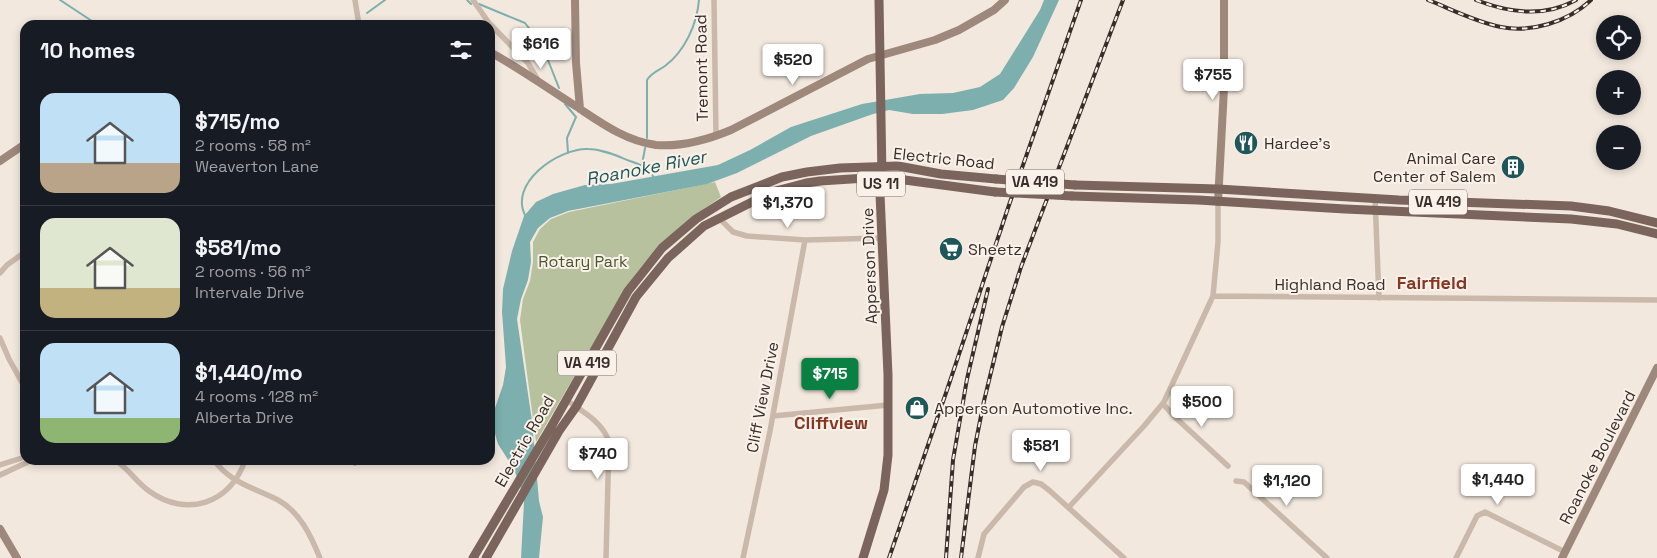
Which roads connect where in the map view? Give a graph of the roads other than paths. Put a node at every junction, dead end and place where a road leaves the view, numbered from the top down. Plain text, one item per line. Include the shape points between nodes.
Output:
1 (355, 0) edge
2 (473, 0) edge
3 (575, 0) edge
4 (714, 0) edge
5 (879, 0) edge
6 (1005, 0) edge
7 (1224, 0) edge
8 (358, 20) edge
9 (487, 20) edge
10 (495, 29) edge
11 (495, 55) edge
12 (880, 55) junction
13 (539, 82) junction
14 (580, 109) junction
15 (716, 136) junction
16 (20, 147) edge
17 (0, 161) edge
18 (882, 166) junction
19 (882, 177) junction
20 (1218, 189) junction
21 (1375, 198) junction
22 (1218, 202) junction
23 (1376, 210) junction
24 (719, 218) junction
25 (1657, 223) edge
26 (1657, 234) edge
27 (882, 238) junction
28 (805, 240) junction
29 (20, 256) edge
30 (0, 274) edge
31 (1213, 296) junction
32 (1379, 298) junction
33 (1657, 300) edge
34 (0, 338) edge
35 (1657, 368) edge
36 (20, 379) edge
37 (566, 400) junction
38 (1163, 404) junction
39 (888, 405) junction
40 (576, 407) junction
41 (773, 416) junction
42 (555, 429) junction
43 (20, 459) edge
44 (0, 465) edge
45 (21, 465) edge
46 (122, 465) edge
47 (218, 465) edge
48 (243, 465) edge
49 (1228, 466) dead end
50 (0, 475) edge
51 (236, 481) junction
52 (1236, 481) dead end
53 (1068, 507) junction
54 (0, 529) edge
55 (1564, 555) edge
56 (17, 558) edge
57 (320, 558) edge
58 (473, 558) edge
59 (486, 558) edge
60 (606, 558) edge
61 (743, 558) edge
62 (863, 558) edge
63 (978, 558) edge
64 (1124, 558) edge
65 (1327, 558) edge
66 (1456, 558) edge

1 - 8 street
2 - 9 street
3 - 14 street
4 - 15 street, Tremont Road
5 - 12 main road, Apperson Drive / US 11
6 - 12 street via 959,30
7 - 20 street via 1224,88
10 - 13 street via 528,63
11 - 13 street
12 - 15 street
12 - 18 main road, Apperson Drive / US 11
13 - 14 street
14 - 15 street via 616,131 643,142 679,145
16 - 17 street
18 - 19 main road, Apperson Drive / US 11
18 - 20 main road, Electric Road / VA 419, bridge via 1075,185
18 - 37 main road, Electric Road / VA 419 via 840,168 782,177 730,196 696,219 662,248 628,291
19 - 22 main road, Electric Road / VA 419, bridge via 995,192
19 - 24 main road, Electric Road / VA 419 via 791,186 764,195
19 - 27 main road, Apperson Drive / US 11
20 - 21 main road, VA 419
20 - 22 street
21 - 23 street
21 - 25 main road, VA 419 via 1571,206
22 - 23 main road, VA 419
22 - 31 street
23 - 26 main road, VA 419 via 1571,219 1617,224
23 - 32 street
24 - 28 street via 733,232 740,234
24 - 40 main road, Electric Road / VA 419 via 690,238 644,285
27 - 28 street
27 - 39 main road, Apperson Drive / US 11
28 - 41 street, Cliff View Drive
29 - 30 street
31 - 32 street, Highland Road
31 - 38 street
32 - 33 street, Highland Road
34 - 36 street
35 - 55 street, Roanoke Boulevard
37 - 40 street
37 - 42 main road, Electric Road / VA 419
38 - 49 street
38 - 53 street
39 - 41 street
39 - 62 main road, Apperson Drive / US 11 via 886,478
40 - 42 main road, Electric Road / VA 419
40 - 60 street via 598,423 609,442
41 - 61 street, Cliff View Drive
42 - 58 main road, Electric Road / VA 419
42 - 59 main road, Electric Road / VA 419 via 506,526
43 - 44 street
45 - 50 street
46 - 51 street via 148,491 175,503 211,501
47 - 51 street
48 - 51 street
51 - 57 street via 287,506 303,523
52 - 65 street via 1244,482
53 - 63 street via 1041,484 1024,486 984,534
53 - 64 street
54 - 56 street
55 - 66 street via 1485,512 1477,516

